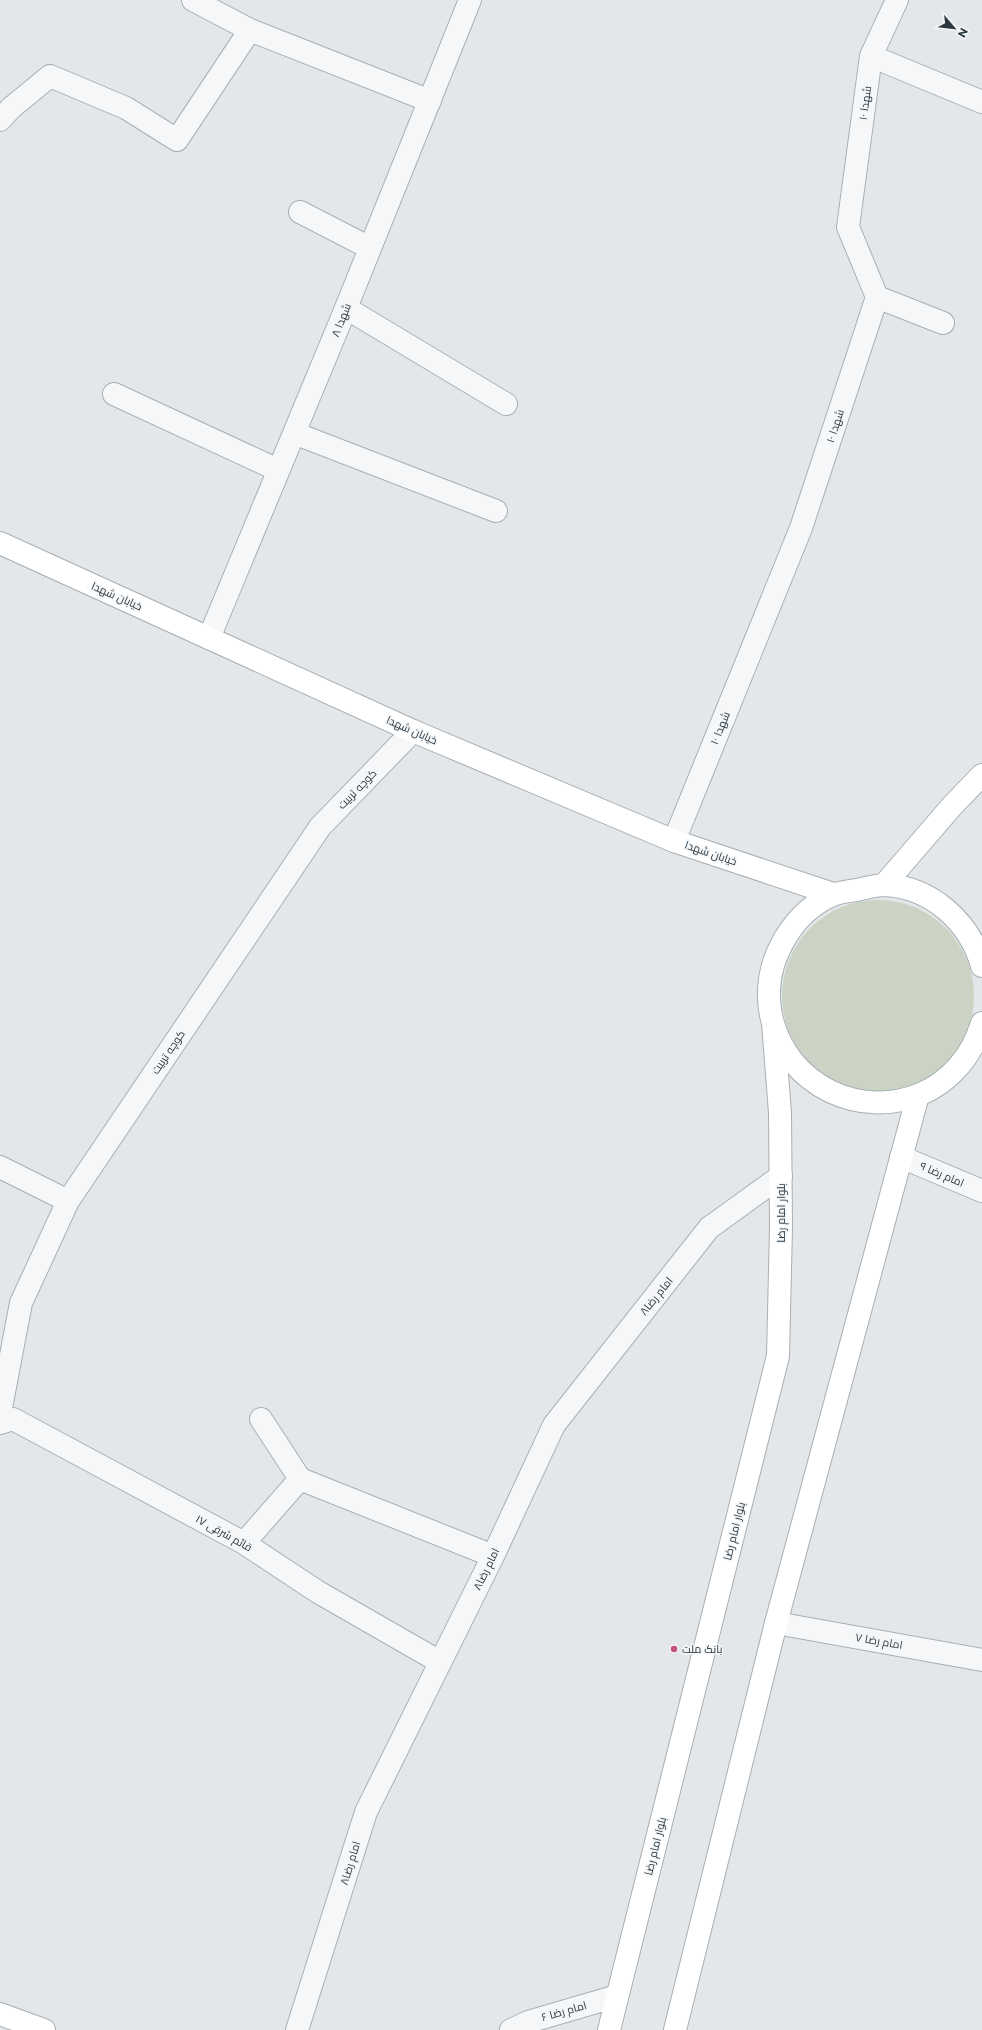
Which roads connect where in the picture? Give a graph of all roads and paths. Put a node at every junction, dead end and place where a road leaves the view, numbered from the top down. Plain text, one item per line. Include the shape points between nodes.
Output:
1 (193, 0) edge
2 (470, 0) edge
3 (897, 0) edge
4 (250, 30) junction
5 (871, 56) junction
6 (430, 101) junction
7 (982, 102) edge
8 (0, 120) edge
9 (300, 212) dead end
10 (370, 248) junction
11 (877, 297) junction
12 (346, 308) junction
13 (943, 323) dead end
14 (114, 394) dead end
15 (506, 404) dead end
16 (294, 433) junction
17 (278, 470) junction
18 (496, 511) dead end
19 (0, 543) edge
20 (209, 638) junction
21 (413, 731) junction
22 (982, 775) edge
23 (674, 841) junction
24 (884, 885) junction
25 (833, 894) junction
26 (981, 950) edge
27 (772, 1023) junction
28 (982, 1023) edge
29 (918, 1095) junction
30 (901, 1157) junction
31 (0, 1167) edge
32 (781, 1176) junction
33 (982, 1191) edge
34 (68, 1201) junction
35 (0, 1413) edge
36 (261, 1419) dead end
37 (0, 1423) edge
38 (300, 1479) junction
39 (244, 1543) junction
40 (493, 1556) junction
41 (776, 1623) junction
42 (982, 1660) edge
43 (440, 1662) junction
44 (617, 1996) junction
45 (0, 2014) edge
46 (44, 2030) edge
47 (297, 2030) edge
48 (511, 2030) edge
49 (609, 2030) edge
50 (675, 2030) edge

1 - 4 street
2 - 6 street, شهدا ۸
3 - 5 street, شهدا ۱۰
4 - 6 street
4 - 8 street via 177,140 126,108 50,76
5 - 7 street
5 - 11 street, شهدا ۱۰ via 848,227
6 - 10 street, شهدا ۸
9 - 10 street
10 - 12 street, شهدا ۸
11 - 13 street
11 - 23 street, شهدا ۱۰ via 801,528
12 - 15 street
12 - 16 street, شهدا ۸
14 - 17 street
16 - 17 street, شهدا ۸
16 - 18 street
17 - 20 street, شهدا ۸
19 - 20 main road, خیابان شهدا
20 - 21 main road, خیابان شهدا
21 - 23 main road, خیابان شهدا
21 - 34 street, کوچه تربیت via 320,827
22 - 24 main road via 937,822
23 - 25 main road, خیابان شهدا
24 - 25 main road
24 - 26 main road via 904,888 940,905 955,917
25 - 27 main road, بلوار امام رضا via 811,908 793,926 780,948 771,972 769,998
27 - 29 main road via 785,1051 799,1069 829,1092 858,1102 888,1102
27 - 32 main road, بلوار امام رضا via 780,1113
28 - 29 main road via 973,1047 958,1067 940,1083
29 - 30 main road
30 - 33 street, امام رضا ۹
30 - 41 main road
31 - 34 street
32 - 40 street, ۸امام رضا via 709,1228 554,1425
32 - 44 main road, بلوار امام رضا via 778,1356
34 - 35 street, کوچه تربیت via 21,1303
36 - 38 street
37 - 39 street, قائم شرقی ۱۷ via 13,1419
38 - 39 street
38 - 40 street
39 - 43 street, قائم شرقی ۱۷ via 318,1592
40 - 43 street, ۸امام رضا
41 - 42 street, امام رضا ۷
41 - 50 main road
43 - 47 street, ۸امام رضا via 366,1812
44 - 48 street, امام رضا ۶ via 528,2022
44 - 49 main road, بلوار امام رضا
45 - 46 main road

